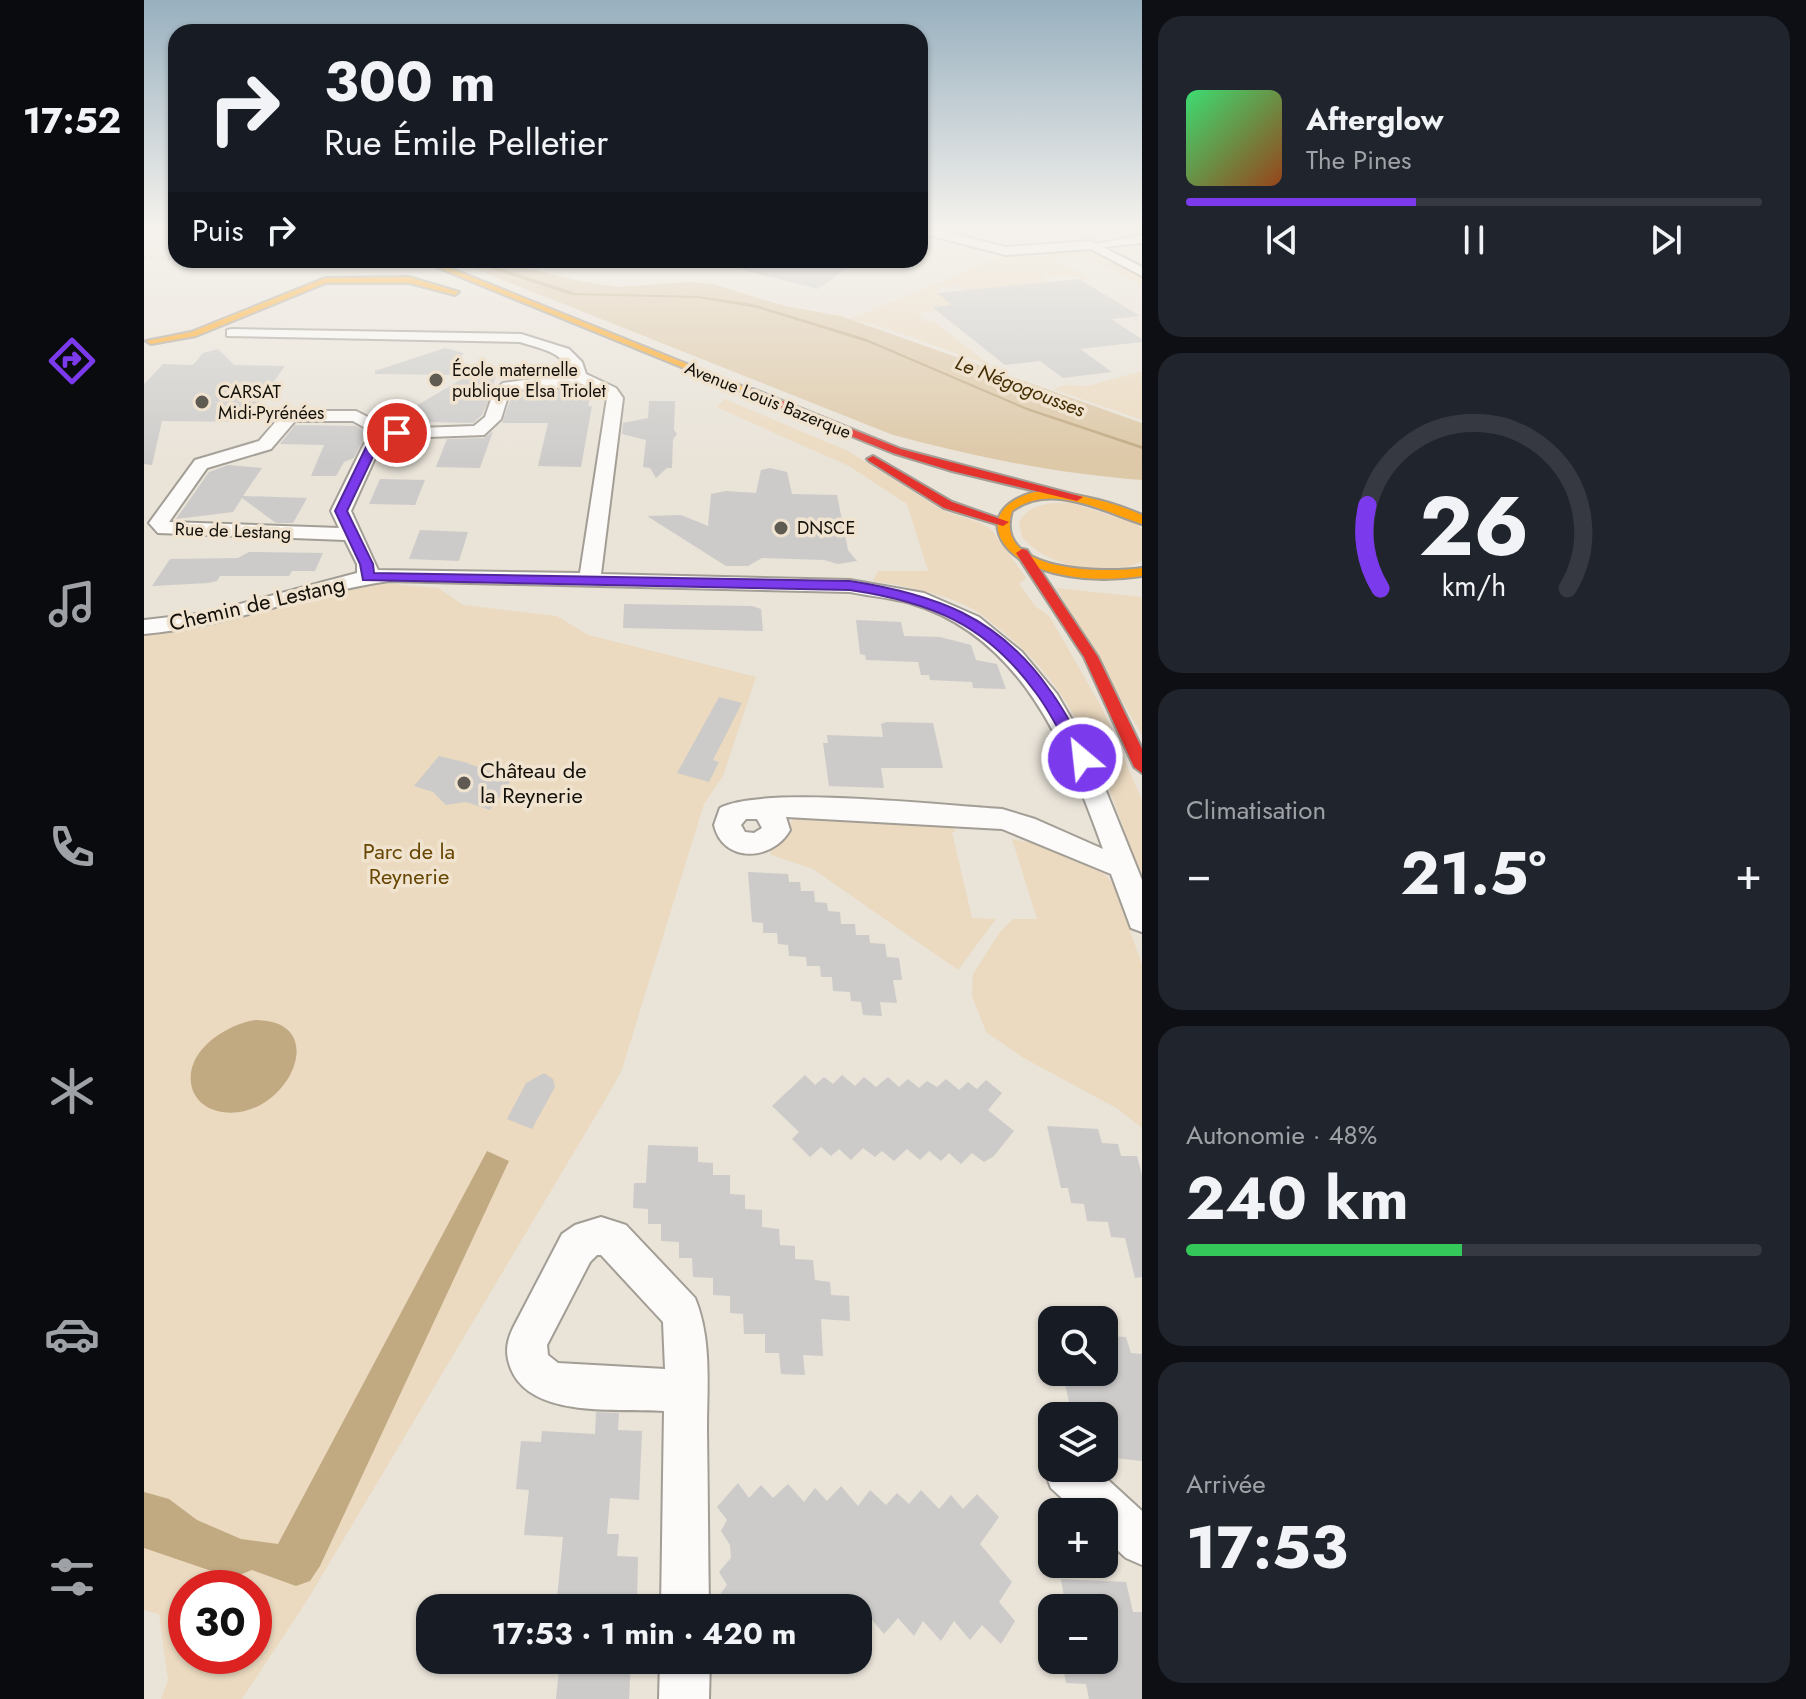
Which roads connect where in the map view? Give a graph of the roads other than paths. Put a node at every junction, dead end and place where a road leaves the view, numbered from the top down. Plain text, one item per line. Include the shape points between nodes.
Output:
1 (257, 305) edge
2 (267, 305) edge
3 (498, 305) edge
4 (513, 305) edge
5 (535, 305) edge
6 (210, 329) junction
7 (570, 329) junction
8 (148, 338) edge
9 (579, 377) junction
10 (389, 435) junction
11 (1077, 497) junction
12 (1142, 502) edge
13 (1121, 508) junction
14 (1142, 520) edge
15 (1003, 522) junction
16 (352, 534) junction
17 (1022, 553) junction
18 (368, 577) junction
19 (1140, 577) edge
20 (590, 579) junction
21 (144, 627) edge
22 (1142, 767) edge
23 (767, 813) dead end
24 (1122, 866) junction
25 (1142, 920) edge
26 (687, 1391) junction
27 (1078, 1482) edge
28 (1142, 1542) edge
29 (685, 1594) edge
30 (685, 1674) edge
31 (684, 1699) edge

1 - 6 main road
2 - 6 main road
3 - 7 main road
4 - 7 main road, Avenue Louis Bazerque
5 - 11 main road, Avenue Louis Bazerque via 897,451
6 - 8 main road
6 - 9 street via 521,338 564,352
7 - 15 main road, Avenue Louis Bazerque via 831,437 948,505
9 - 10 street via 509,386 502,391 493,419 478,431
9 - 20 street via 615,398
10 - 16 street via 373,444 342,506
10 - 16 street, Rue de Lestang via 356,416 290,416 265,445 201,464 159,523 173,530
11 - 13 main road, Avenue Louis Bazerque
11 - 15 main road via 1046,496 1020,503
12 - 13 main road
13 - 14 main road
15 - 17 main road via 1004,532
16 - 18 street
17 - 19 main road via 1075,574
17 - 22 main road via 1091,657
18 - 20 street, Chemin de Lestang
18 - 21 street, Chemin de Lestang via 187,622
20 - 24 street, Chemin de Lestang via 868,587 912,596 964,617 989,633 1043,690 1082,758
23 - 24 street via 784,807 1002,819
24 - 25 street, Chemin de Lestang
26 - 26 street via 681,1312 612,1239 599,1234 586,1238 527,1342 530,1368 556,1384
26 - 29 street
27 - 28 street
30 - 31 street

